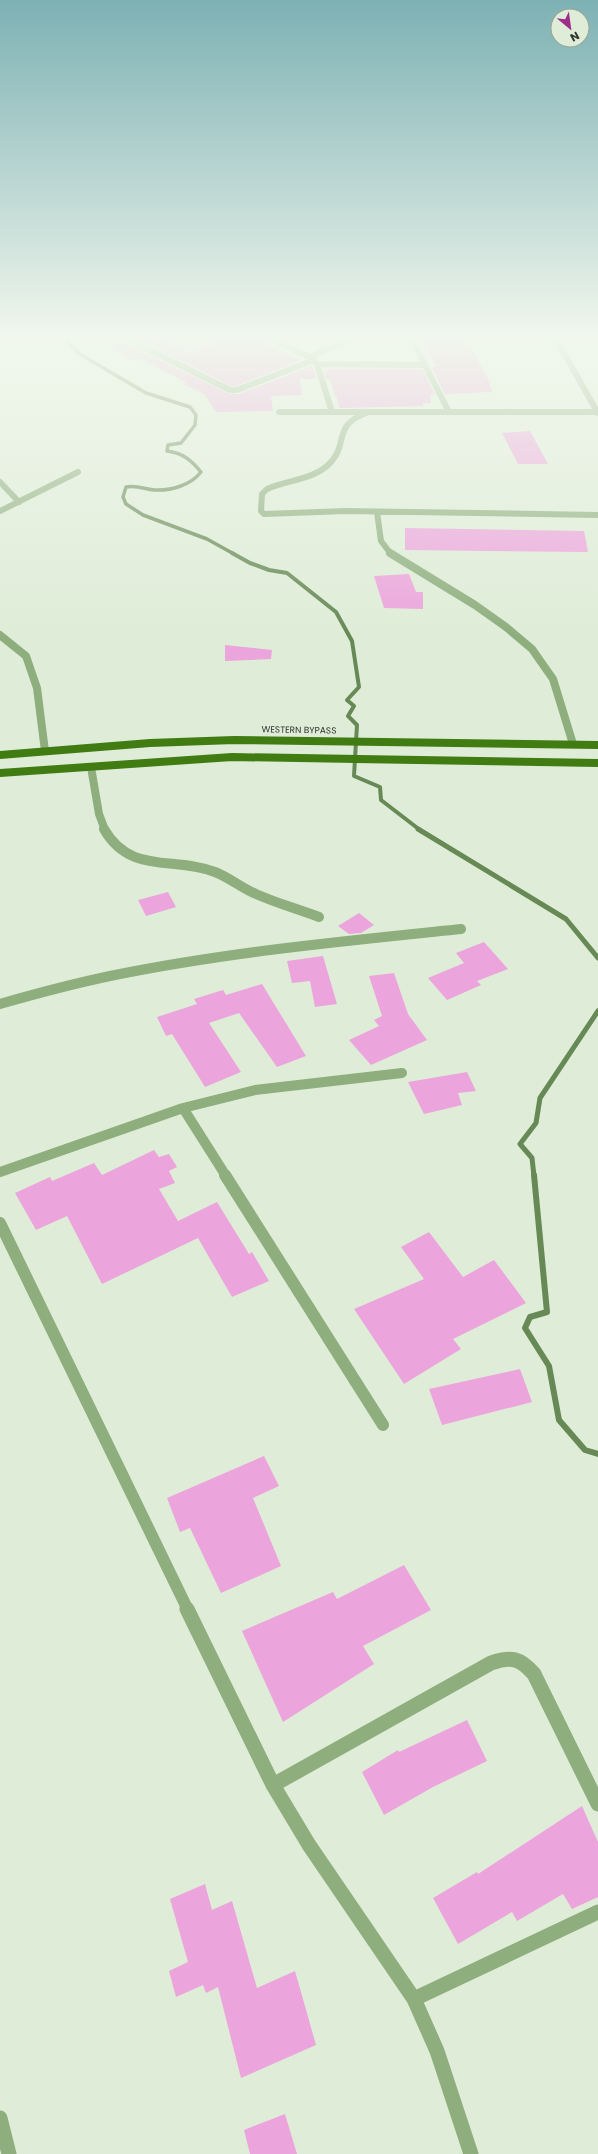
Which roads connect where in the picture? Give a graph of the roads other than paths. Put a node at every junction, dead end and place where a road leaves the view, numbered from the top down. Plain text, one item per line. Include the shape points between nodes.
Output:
1 (344, 435) edge
2 (78, 472) dead end
3 (0, 482) edge
4 (19, 502) junction
5 (0, 511) edge
6 (377, 512) junction
7 (598, 515) edge
8 (0, 635) edge
9 (572, 744) junction
10 (598, 745) edge
11 (45, 751) junction
12 (0, 755) edge
13 (598, 763) edge
14 (91, 767) junction
15 (0, 773) edge
16 (319, 917) dead end
17 (461, 929) dead end
18 (0, 1004) edge
19 (402, 1073) dead end
20 (183, 1108) junction
21 (0, 1172) edge
22 (0, 1223) edge
23 (383, 1425) dead end
24 (273, 1785) junction
25 (598, 1804) edge
26 (598, 1912) edge
27 (414, 1999) junction
28 (0, 2118) edge
29 (9, 2154) edge
30 (471, 2154) edge

1 - 6 street via 339,452 325,468 267,489 262,494 261,511 264,514
2 - 4 street
3 - 4 street
4 - 5 street
6 - 7 street
6 - 9 street via 382,543 388,551 484,612 542,660 554,680
8 - 11 street via 26,656 37,688
9 - 10 main road, WESTERN BYPASS
9 - 11 main road, WESTERN BYPASS via 234,740
11 - 12 main road, WESTERN BYPASS
13 - 14 main road via 232,757
14 - 15 main road
14 - 16 street via 101,825 109,840 123,852 136,859 210,871 228,878 254,894
17 - 18 street via 196,959 43,990
19 - 20 street via 255,1090
20 - 21 street
20 - 23 street
22 - 24 street
24 - 25 street via 491,1663 507,1657 523,1662 534,1674
24 - 27 street via 309,1845
26 - 27 street
27 - 30 street via 437,2051
28 - 29 street

